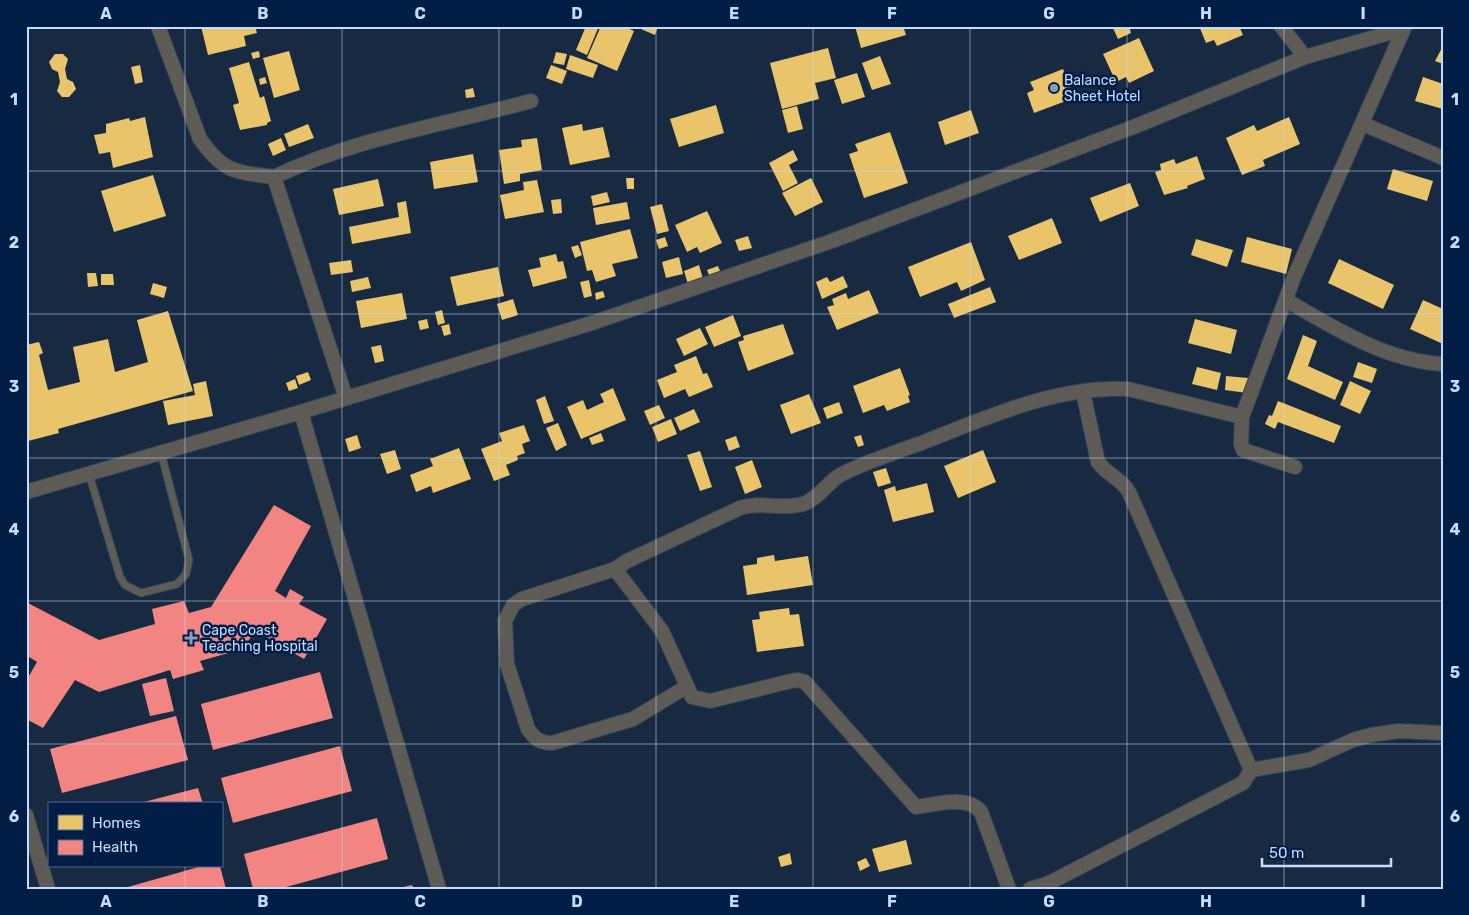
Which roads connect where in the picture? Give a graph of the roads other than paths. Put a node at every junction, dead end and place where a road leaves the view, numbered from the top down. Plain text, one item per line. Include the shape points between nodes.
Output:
1 (158, 26) edge
2 (1281, 26) edge
3 (1404, 28) edge
4 (1305, 57) junction
5 (531, 101) dead end
6 (1363, 124) junction
7 (1443, 158) edge
8 (274, 177) junction
9 (1286, 300) junction
10 (1443, 364) edge
11 (1083, 392) junction
12 (346, 398) junction
13 (301, 412) junction
14 (1242, 417) junction
15 (162, 453) junction
16 (1294, 467) dead end
17 (89, 474) junction
18 (26, 492) edge
19 (616, 569) junction
20 (686, 687) junction
21 (1443, 733) edge
22 (1251, 770) junction
23 (26, 814) edge
24 (48, 889) edge
25 (439, 889) edge
26 (1009, 889) edge
27 (1030, 889) edge

1 - 8 street via 200,139 211,155 224,167 239,173
2 - 4 street
3 - 4 street
3 - 6 street
4 - 12 street via 1136,126 832,241 592,323
5 - 8 street via 440,122 328,155
6 - 7 street
6 - 9 street
8 - 12 street
9 - 10 street via 1339,330 1396,356
9 - 14 street
11 - 14 street via 1128,389
11 - 19 street via 1015,406 841,474 804,504 760,504 740,508
11 - 22 street via 1098,462 1129,492
12 - 13 street
13 - 15 street
13 - 25 street
14 - 16 street via 1243,450
15 - 17 street
15 - 17 lane via 189,560 186,574 177,584 141,592 125,585
17 - 18 street
19 - 20 street via 662,631
19 - 20 street via 522,599 507,614 508,670 528,729 534,738 552,743 633,719
20 - 26 street via 692,697 710,701 791,681 805,682 916,807 962,802 977,806
21 - 22 street via 1398,731 1371,735 1309,760
22 - 27 street via 1243,783 1047,884
23 - 24 street

